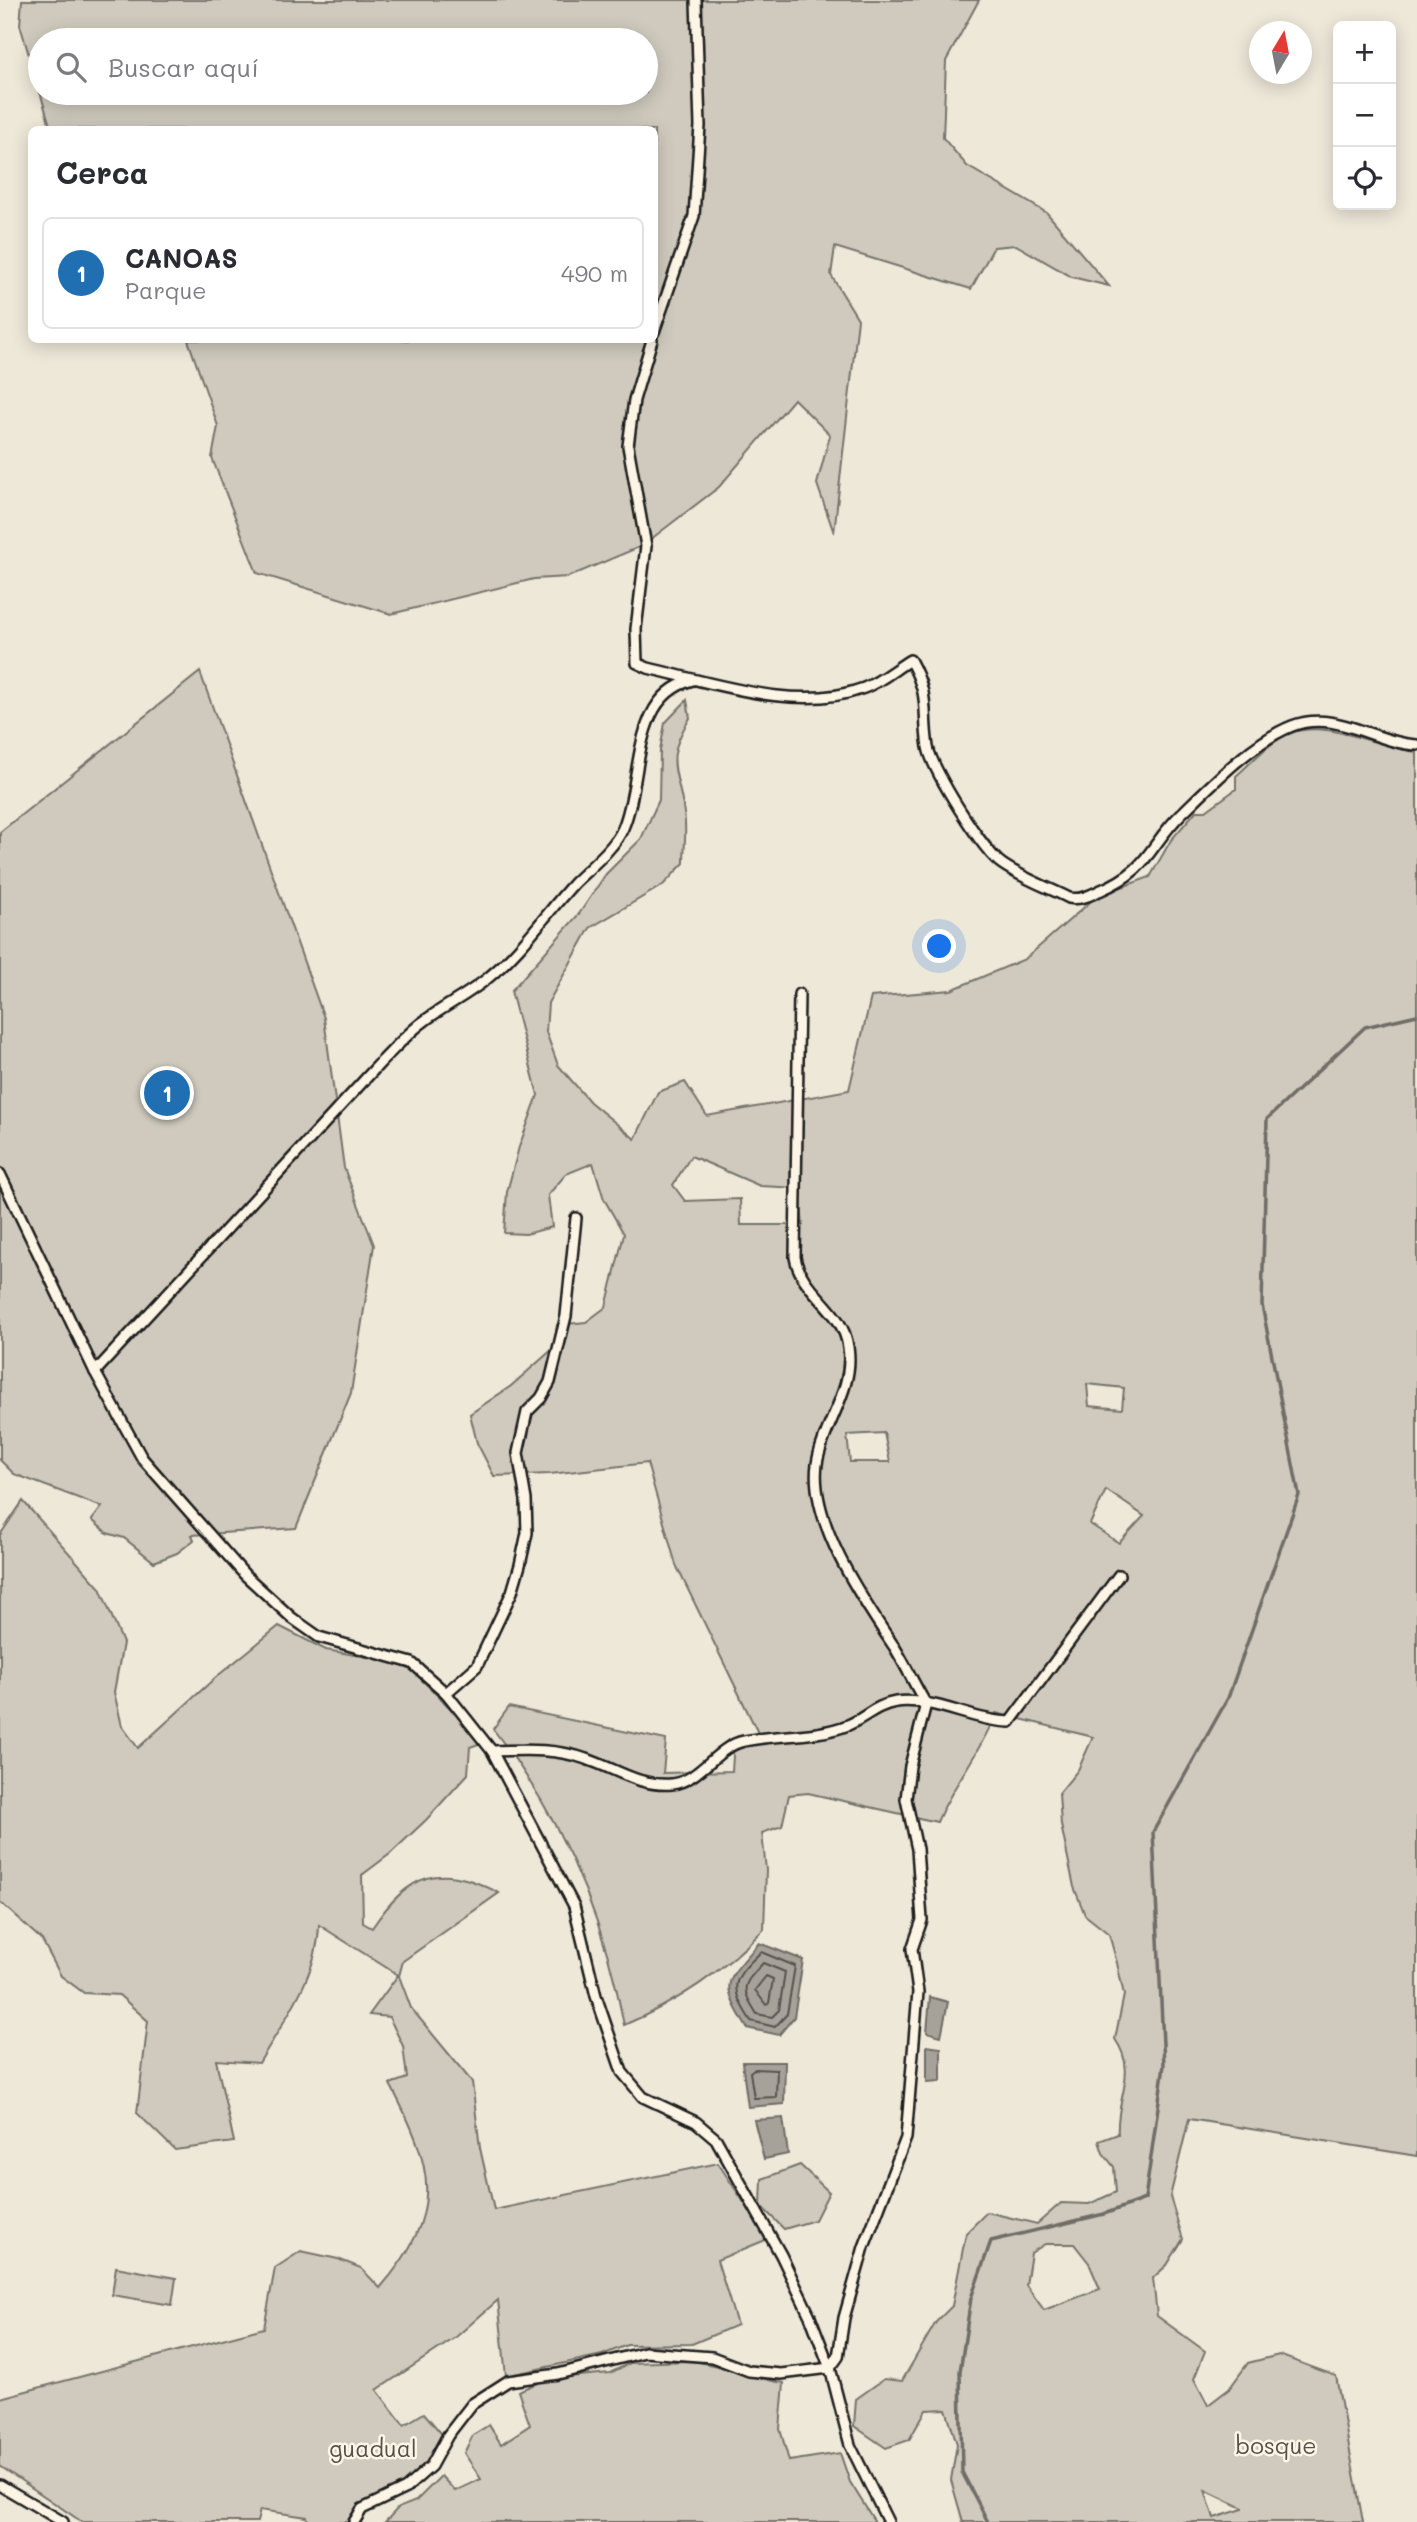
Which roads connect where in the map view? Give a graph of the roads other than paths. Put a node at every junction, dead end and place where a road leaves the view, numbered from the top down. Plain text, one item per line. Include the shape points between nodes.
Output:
1 (696, 0) edge
2 (658, 320) edge
3 (651, 343) edge
4 (695, 680) junction
5 (1417, 745) edge
6 (799, 994) dead end
7 (0, 1174) edge
8 (576, 1218) dead end
9 (95, 1372) junction
10 (1119, 1575) dead end
11 (446, 1693) junction
12 (926, 1704) junction
13 (492, 1751) junction
14 (830, 2368) junction
15 (0, 2485) edge
16 (63, 2522) edge
17 (354, 2522) edge
18 (888, 2522) edge

1 - 2 street via 700,126 694,216
3 - 4 street via 634,400 628,446 646,546 634,655 637,663 648,668
4 - 5 street via 765,695 825,696 864,688 910,660 923,683 928,749 951,795 987,849 1001,863 1079,900 1139,869 1182,813 1255,747 1293,726 1338,722
4 - 9 street via 673,686 653,707 619,836 547,912 522,947 488,978 422,1023 381,1062
6 - 12 street via 795,1257 801,1278 834,1312 849,1348 843,1394 817,1463 817,1487 834,1548
7 - 9 street
8 - 11 street via 566,1316 550,1382 527,1412 518,1453 527,1532 520,1565 477,1667
9 - 11 street via 142,1458 255,1583 319,1637 412,1662
10 - 12 street via 1010,1722
11 - 13 street
12 - 13 street via 897,1702 873,1709 849,1725 741,1741 694,1775 673,1784 633,1780 586,1758 548,1750
12 - 14 street via 906,1798 917,1849 922,1923 912,1949 918,1992 906,2138 864,2247 838,2357
13 - 14 street via 574,1906 596,1996 622,2072 643,2097 696,2122 716,2140 781,2255
14 - 17 street via 781,2374 749,2371 712,2357 645,2352 558,2374 508,2381 472,2404 431,2466 405,2488 362,2509
14 - 18 street via 850,2445
15 - 16 street

